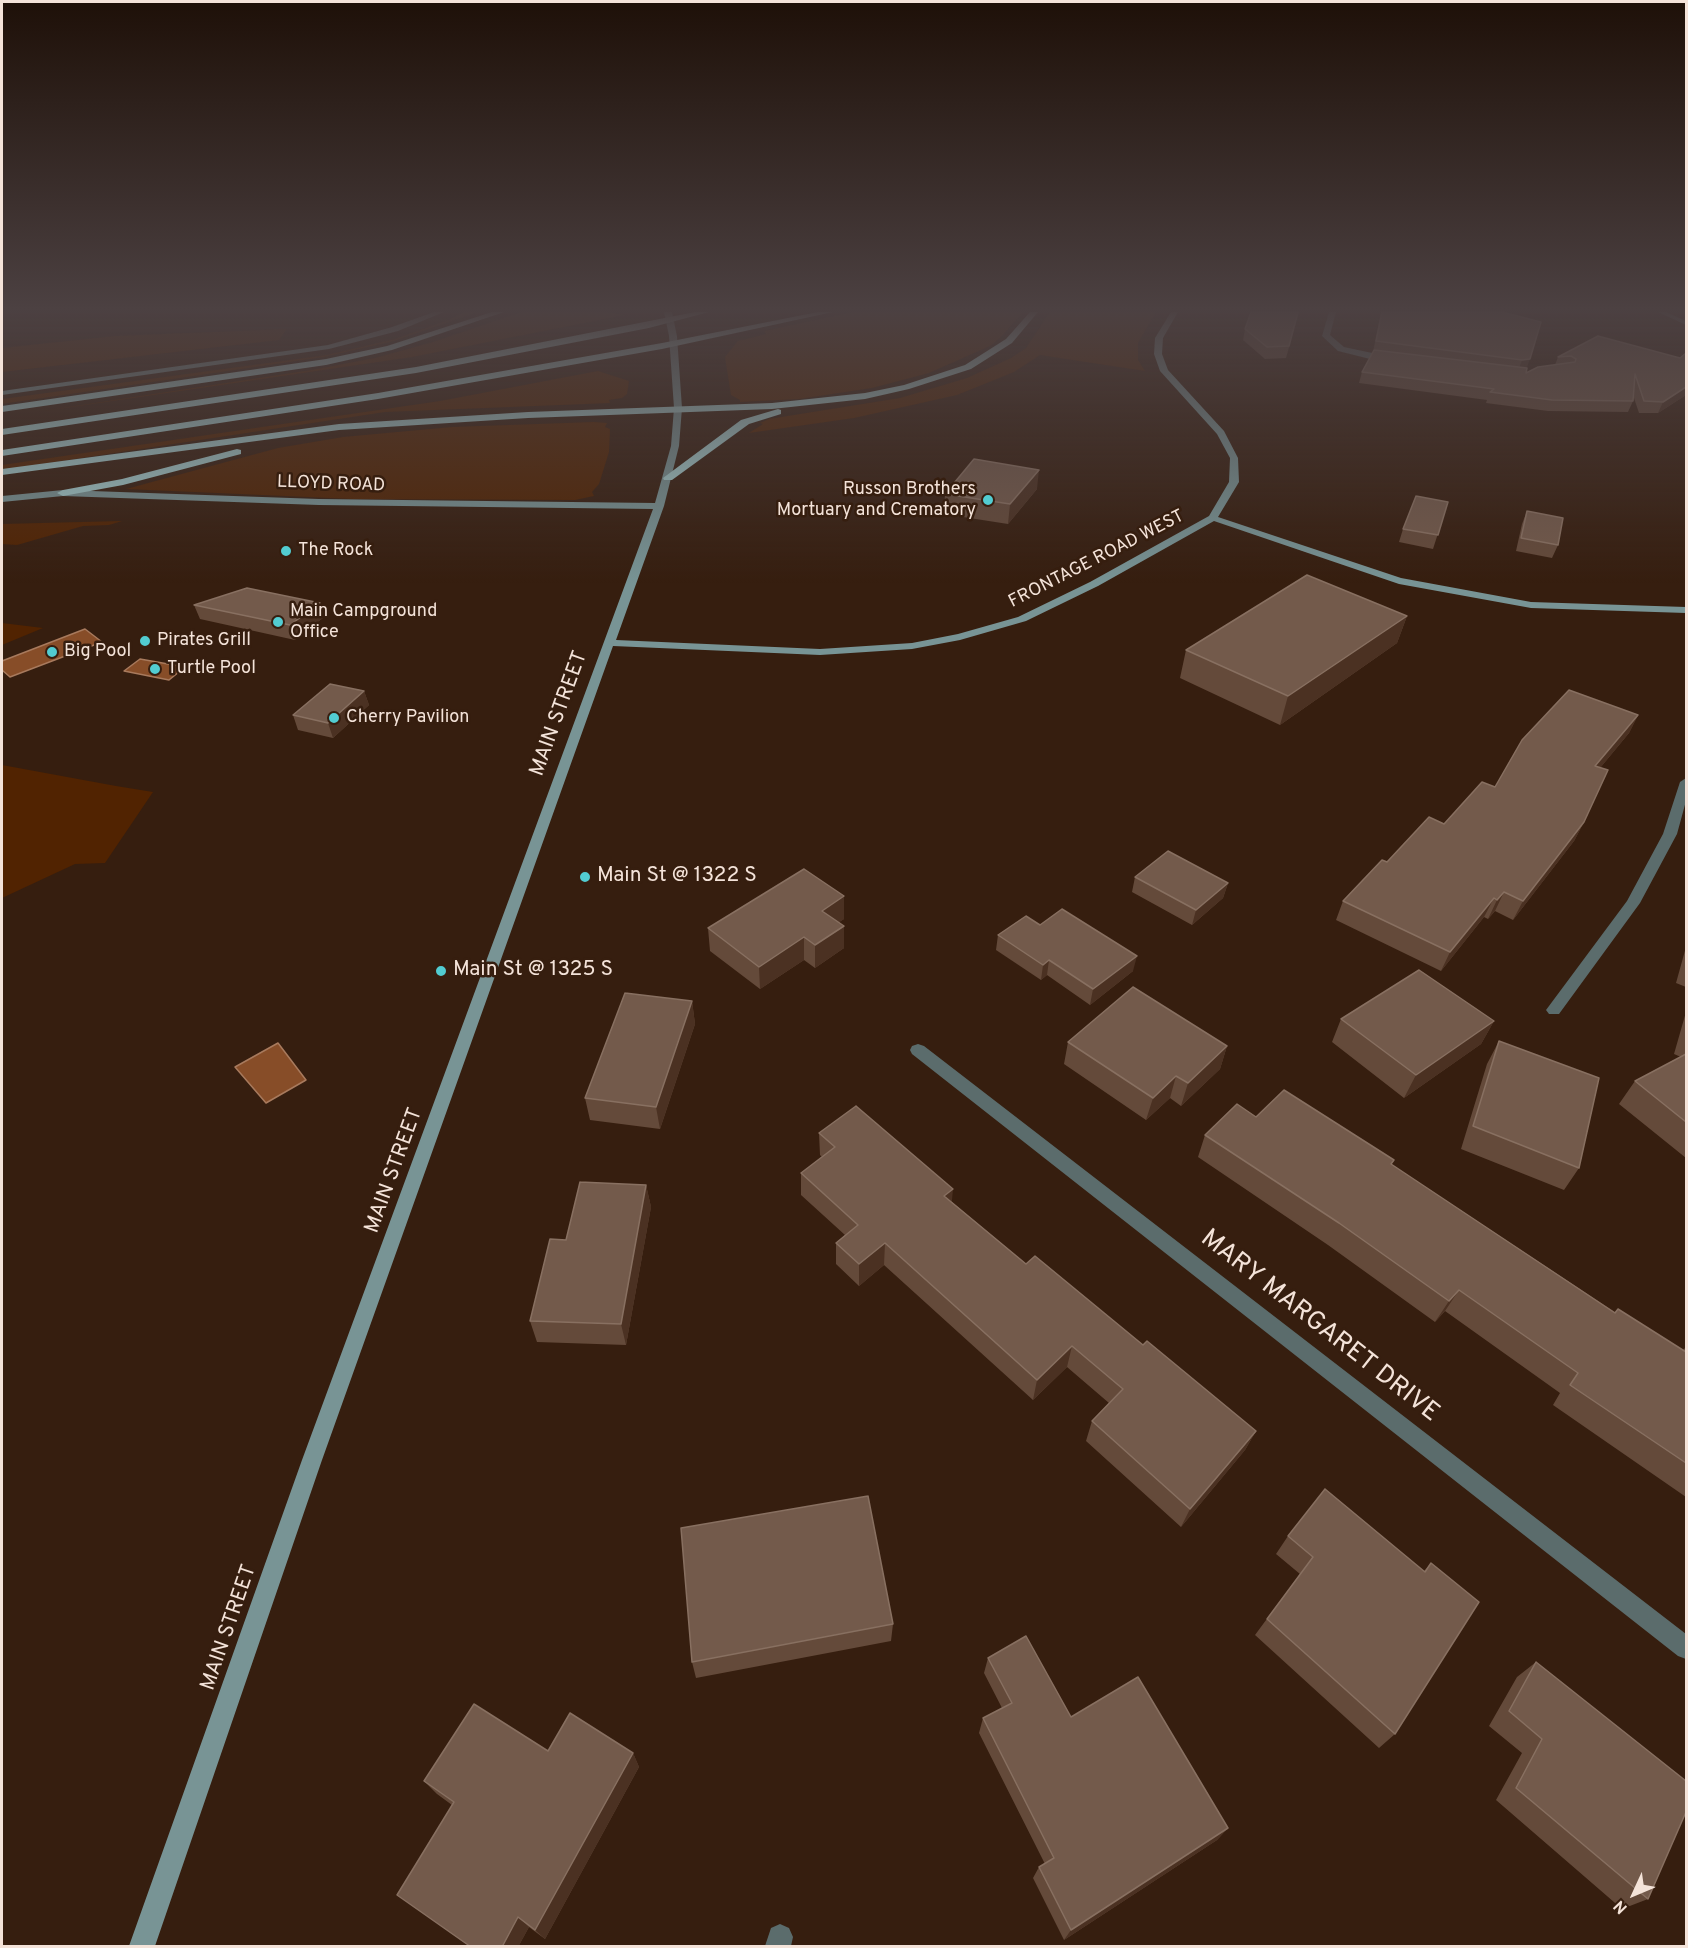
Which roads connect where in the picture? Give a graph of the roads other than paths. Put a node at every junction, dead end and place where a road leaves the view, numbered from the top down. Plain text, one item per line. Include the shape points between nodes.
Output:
1 (44, 403) edge
2 (200, 403) edge
3 (332, 403) edge
4 (677, 403) edge
5 (803, 403) edge
6 (837, 403) edge
7 (1193, 403) edge
8 (678, 408) junction
9 (2, 409) edge
10 (366, 426) junction
11 (2, 432) edge
12 (2, 453) edge
13 (2, 472) edge
14 (668, 478) junction
15 (63, 493) junction
16 (2, 499) edge
17 (659, 506) junction
18 (1213, 518) junction
19 (1686, 610) edge
20 (610, 643) junction
21 (1686, 782) edge
22 (1554, 1010) dead end
23 (918, 1050) dead end
24 (1686, 1648) edge
25 (142, 1947) edge

1 - 9 highway
2 - 11 highway
3 - 12 highway
4 - 8 street, MAIN STREET
5 - 8 highway
6 - 14 highway via 745,422
7 - 18 street, FRONTAGE ROAD WEST via 1221,433 1234,458 1234,482
8 - 10 highway
8 - 14 street, MAIN STREET
10 - 13 highway
10 - 15 highway
14 - 17 street, MAIN STREET
15 - 16 street, LLOYD ROAD
15 - 17 street, LLOYD ROAD via 331,502
17 - 20 street, MAIN STREET
18 - 19 street via 1399,580 1531,605
18 - 20 street, FRONTAGE ROAD WEST via 1022,619 960,638 912,646 820,652
20 - 25 street, MAIN STREET via 308,1472
21 - 22 street via 1670,834 1633,903
23 - 24 street, MARY MARGARET DRIVE

